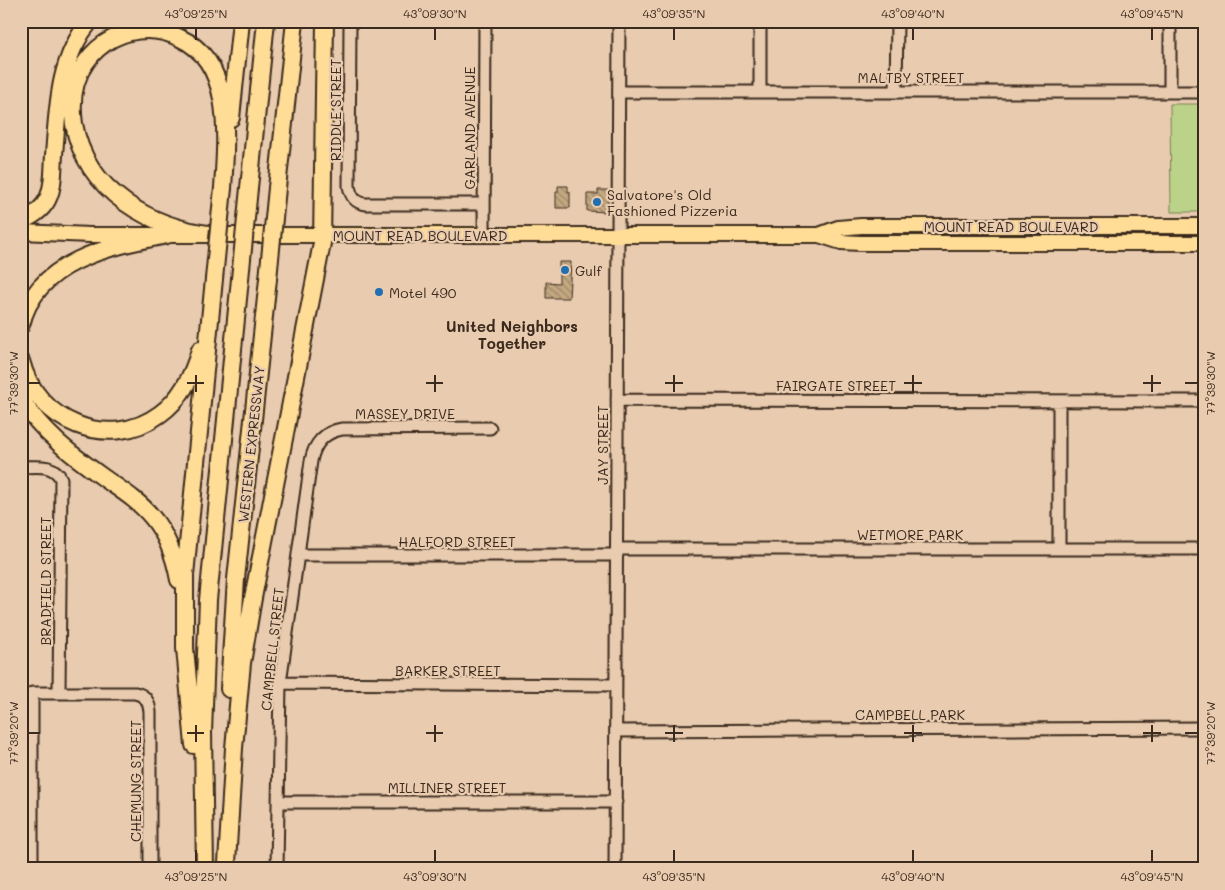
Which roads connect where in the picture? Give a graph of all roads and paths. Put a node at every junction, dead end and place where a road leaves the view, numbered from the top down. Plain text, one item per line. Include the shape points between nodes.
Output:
1 (90, 21) edge
2 (241, 21) edge
3 (266, 21) edge
4 (295, 21) edge
5 (325, 21) edge
6 (350, 21) edge
7 (485, 21) edge
8 (619, 21) edge
9 (760, 21) edge
10 (897, 21) edge
11 (1170, 21) edge
12 (618, 92) junction
13 (760, 92) junction
14 (896, 92) junction
15 (1170, 92) junction
16 (1204, 92) edge
17 (223, 188) junction
18 (484, 204) junction
19 (21, 221) edge
20 (1204, 226) edge
21 (21, 232) edge
22 (168, 235) junction
23 (215, 235) junction
24 (323, 235) junction
25 (484, 235) junction
26 (618, 235) junction
27 (818, 235) junction
28 (1204, 243) edge
29 (214, 279) junction
30 (21, 325) edge
31 (21, 361) edge
32 (21, 398) edge
33 (617, 400) junction
34 (1059, 401) junction
35 (1204, 401) edge
36 (490, 428) dead end
37 (323, 437) joint
38 (21, 467) edge
39 (1059, 549) junction
40 (1204, 549) edge
41 (617, 552) junction
42 (298, 555) junction
43 (184, 615) junction
44 (280, 683) junction
45 (616, 685) junction
46 (59, 693) junction
47 (1204, 728) edge
48 (616, 731) junction
49 (278, 802) junction
50 (616, 802) junction
51 (205, 866) edge
52 (227, 866) edge
53 (32, 869) edge
54 (150, 869) edge
55 (277, 869) edge
56 (615, 869) edge

1 - 19 highway via 70,52 60,84 50,194 41,209
2 - 17 highway
3 - 51 highway, WESTERN EXPRESSWAY, bridge via 207,609 203,732
4 - 52 highway, WESTERN EXPRESSWAY, bridge via 236,579 227,748
5 - 24 highway
6 - 18 street, RIDDLE STREET via 349,186 353,198 366,204
7 - 18 street, GARLAND AVENUE
8 - 12 street, JAY STREET
9 - 13 street
10 - 14 street
11 - 15 street
12 - 13 street, MALTBY STREET
12 - 26 street, JAY STREET
13 - 14 street, MALTBY STREET
14 - 15 street, MALTBY STREET
15 - 16 street, MALTBY STREET
17 - 23 highway via 222,102 214,71 202,54 177,36 145,30 119,35 94,52 80,72 73,105 77,137 93,171 108,190 143,214 186,231
17 - 29 highway, bridge
18 - 25 street, GARLAND AVENUE
20 - 27 main road, MOUNT READ BOULEVARD via 861,226 838,228
21 - 22 main road, MOUNT READ BOULEVARD
22 - 23 main road, MOUNT READ BOULEVARD
22 - 30 highway via 81,258 60,268 35,292
23 - 24 main road, MOUNT READ BOULEVARD
24 - 25 main road, MOUNT READ BOULEVARD
24 - 52 highway via 244,646
25 - 26 main road, MOUNT READ BOULEVARD
26 - 27 main road, MOUNT READ BOULEVARD
26 - 33 street, JAY STREET
27 - 28 main road, MOUNT READ BOULEVARD via 860,243
29 - 31 highway via 202,342 190,378 170,406 144,424 126,430 107,431 67,421 38,397
29 - 43 highway via 187,540
32 - 43 highway via 58,444 132,498 155,522 174,561
33 - 34 street, FAIRGATE STREET
33 - 41 street, JAY STREET
34 - 35 street, FAIRGATE STREET
34 - 39 street
36 - 37 street, MASSEY DRIVE via 348,429
37 - 42 street, CAMPBELL STREET via 312,456
38 - 46 street, BRADFIELD STREET via 45,467 60,476
39 - 40 street, WETMORE PARK
39 - 41 street, WETMORE PARK
41 - 42 street, HALFORD STREET
41 - 45 street, JAY STREET
42 - 44 street, CAMPBELL STREET
43 - 51 highway
44 - 45 street, BARKER STREET
44 - 49 street, CAMPBELL STREET
45 - 48 street, JAY STREET
46 - 53 street via 32,693
46 - 54 street, CHEMUNG STREET via 135,693 148,701
47 - 48 street, CAMPBELL PARK
48 - 50 street, JAY STREET
49 - 50 street, MILLINER STREET
49 - 55 street, CAMPBELL STREET
50 - 56 street, JAY STREET

